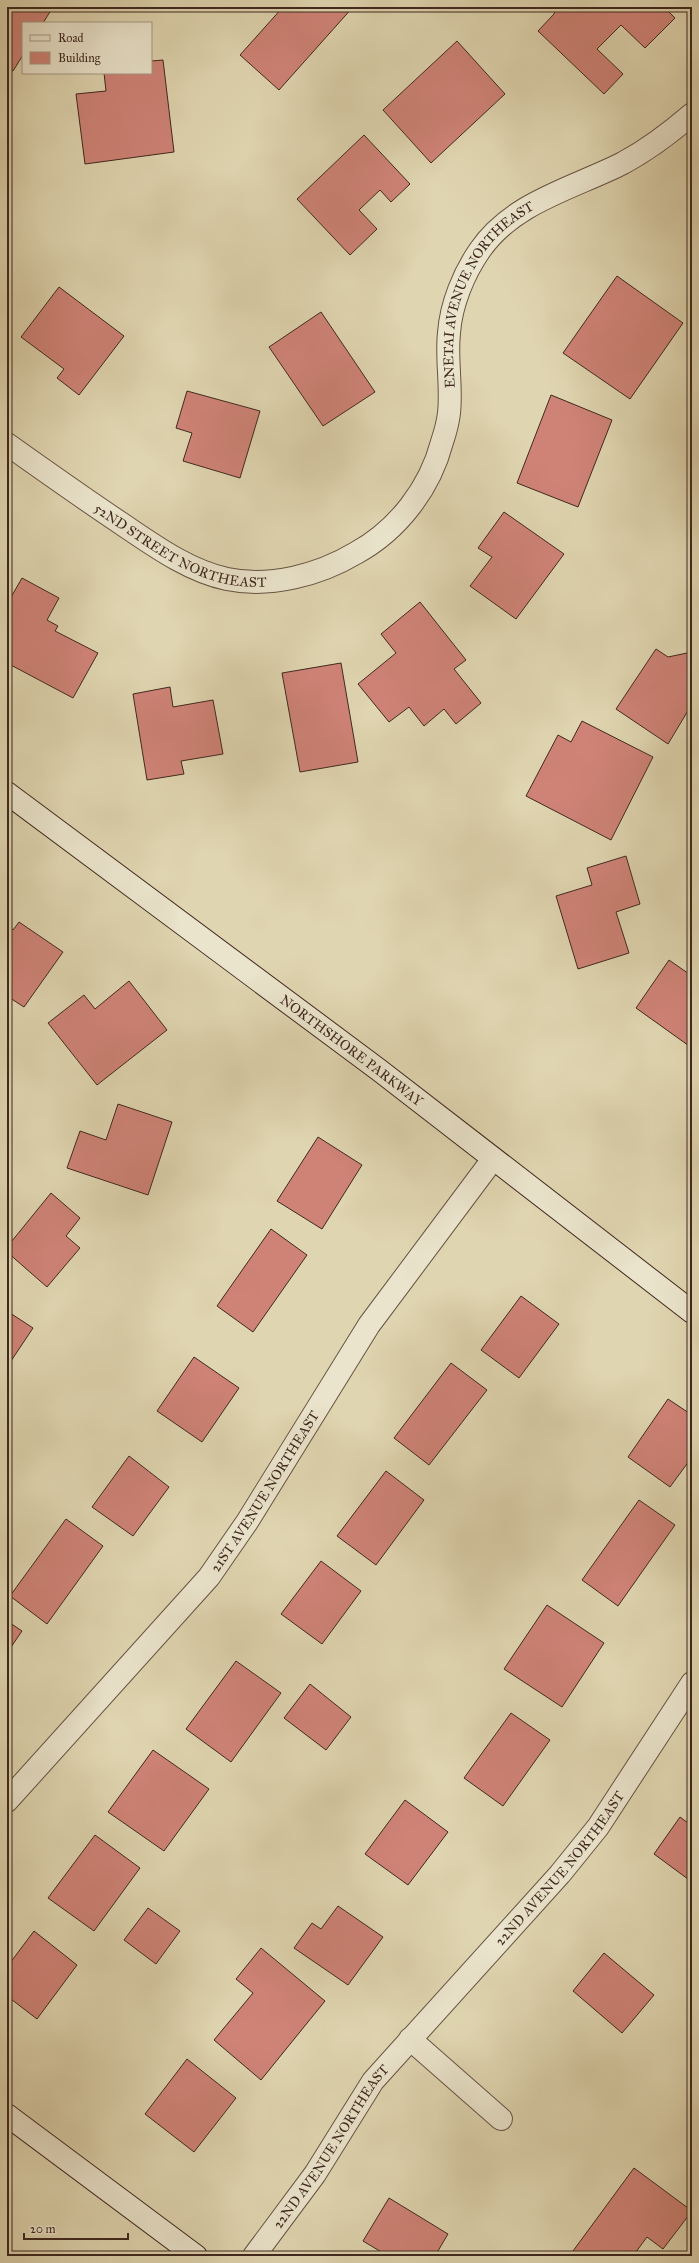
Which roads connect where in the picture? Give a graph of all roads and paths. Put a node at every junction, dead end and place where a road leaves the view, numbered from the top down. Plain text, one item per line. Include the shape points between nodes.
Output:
1 (692, 114) edge
2 (7, 444) edge
3 (369, 546) joint
4 (7, 793) edge
5 (493, 1160) junction
6 (692, 1312) edge
7 (692, 1683) edge
8 (7, 1801) edge
9 (410, 2039) junction
10 (7, 2114) edge
11 (501, 2119) dead end
12 (196, 2256) edge
13 (254, 2256) edge

1 - 3 street, ENETAI AVENUE NORTHEAST via 664,138 623,162 528,206 495,231 480,250 466,272 459,290 449,332 449,413 430,478 394,525
2 - 3 street, 52ND STREET NORTHEAST via 145,539 188,564 226,579 256,582 302,576 342,562
4 - 5 street, NORTHSHORE PARKWAY via 380,1070
5 - 6 street, NORTHSHORE PARKWAY
5 - 8 street, 21ST AVENUE NORTHEAST via 369,1325 247,1522 209,1577
7 - 9 street, 22ND AVENUE NORTHEAST via 593,1832 555,1879
9 - 11 street
9 - 13 street, 22ND AVENUE NORTHEAST via 373,2081 315,2174
10 - 12 street

